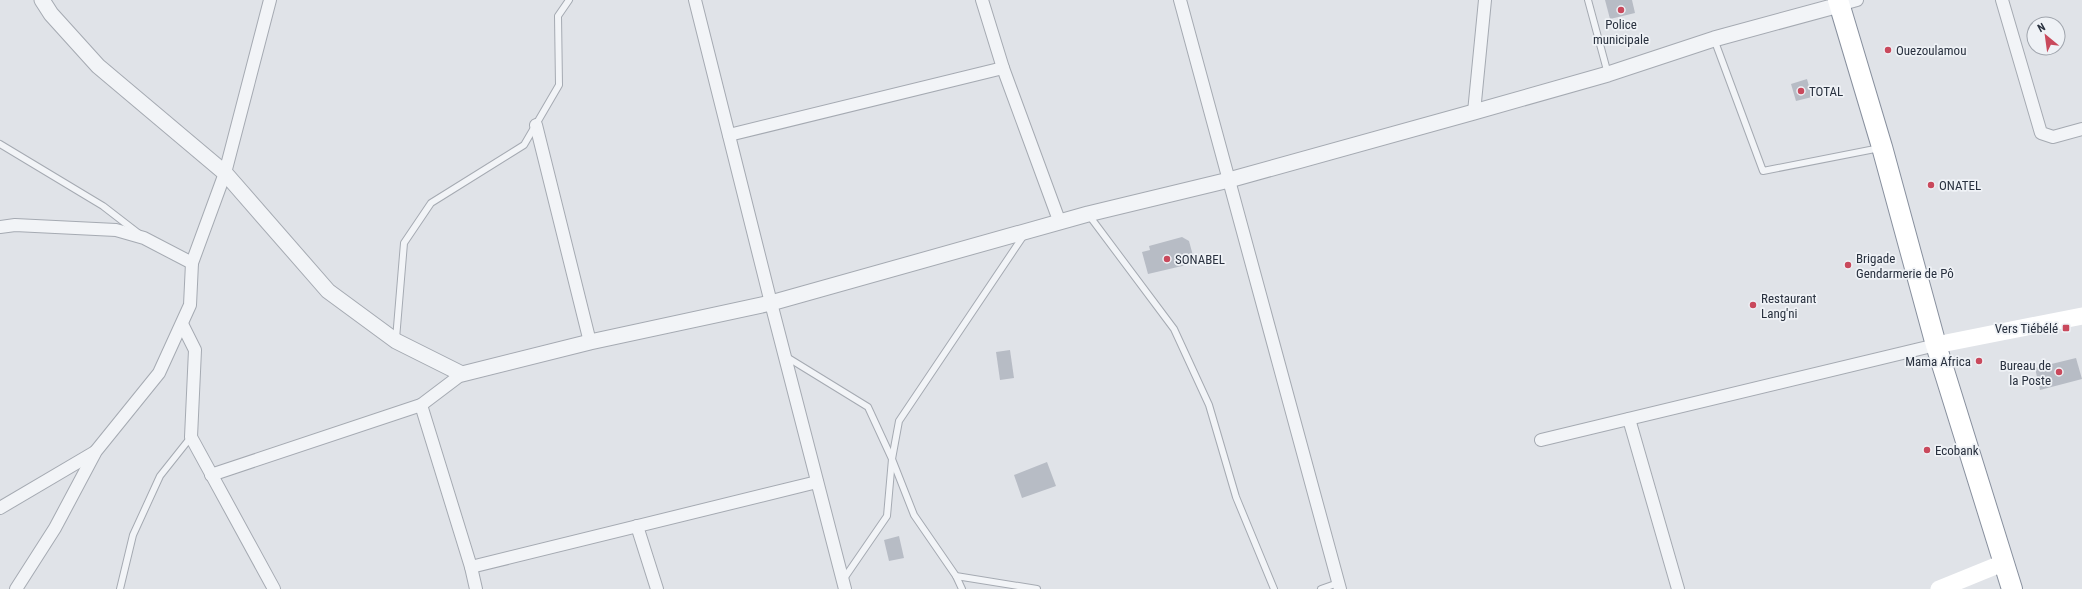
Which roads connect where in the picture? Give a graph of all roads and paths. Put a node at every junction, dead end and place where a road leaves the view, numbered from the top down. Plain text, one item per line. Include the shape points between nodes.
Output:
1 (42, 0) edge
2 (270, 0) edge
3 (569, 0) edge
4 (695, 0) edge
5 (982, 0) edge
6 (1180, 0) edge
7 (1485, 0) edge
8 (1588, 0) edge
9 (2002, 0) edge
10 (1845, 2) edge
11 (1714, 39) junction
12 (1003, 68) junction
13 (1608, 74) junction
14 (1474, 112) junction
15 (536, 125) junction
16 (2082, 129) edge
17 (729, 136) junction
18 (0, 144) edge
19 (1882, 147) junction
20 (225, 173) junction
21 (1229, 180) junction
22 (1088, 214) junction
23 (1060, 223) junction
24 (0, 227) edge
25 (1026, 233) junction
26 (144, 238) junction
27 (192, 263) junction
28 (770, 303) junction
29 (2082, 316) edge
30 (182, 324) junction
31 (396, 341) junction
32 (590, 342) junction
33 (1936, 345) junction
34 (784, 355) junction
35 (462, 374) junction
36 (421, 405) junction
37 (1628, 419) junction
38 (191, 437) junction
39 (1541, 440) dead end
40 (96, 451) junction
41 (892, 459) junction
42 (212, 475) junction
43 (817, 482) junction
44 (0, 508) edge
45 (637, 526) junction
46 (2003, 563) junction
47 (471, 567) junction
48 (956, 576) junction
49 (844, 585) edge
50 (1339, 586) edge
51 (16, 589) edge
52 (120, 589) edge
53 (274, 589) edge
54 (476, 589) edge
55 (657, 589) edge
56 (962, 589) edge
57 (1037, 589) edge
58 (1274, 589) edge
59 (1321, 589) edge
60 (1678, 589) edge
61 (1939, 589) edge
62 (2012, 589) edge

1 - 20 street via 51,14 98,66
2 - 20 street
3 - 15 lane via 558,16 559,85
4 - 17 street
5 - 12 street
6 - 21 street
7 - 14 street
8 - 13 lane
9 - 16 street via 2041,133 2052,138
10 - 11 street
10 - 19 highway
11 - 13 street
11 - 19 lane via 1763,171
12 - 17 street
12 - 23 street
13 - 14 street
14 - 21 street
15 - 31 lane via 524,145 431,203 404,243
15 - 32 street
17 - 28 street
18 - 26 lane via 103,206
19 - 33 highway
20 - 27 street
20 - 31 street via 328,291
21 - 22 street
21 - 50 street
22 - 23 street
22 - 58 lane via 1174,329 1209,405 1236,497
23 - 25 street
24 - 26 street via 16,225 116,230
25 - 28 street
25 - 41 lane via 899,421
26 - 27 street
27 - 30 street via 190,305
28 - 32 street
28 - 34 street
29 - 33 main road
30 - 38 street via 195,350
30 - 40 street via 159,373
31 - 35 street
32 - 35 street
33 - 37 street
33 - 46 highway
34 - 41 lane via 868,407
34 - 43 street
35 - 36 street
36 - 42 street
36 - 47 street
37 - 39 street
37 - 60 street
38 - 42 street
38 - 52 lane via 160,476 133,535
40 - 44 street
40 - 51 street via 55,528
41 - 48 lane via 914,515
41 - 49 lane via 887,516
42 - 53 street
43 - 45 street
43 - 49 street
45 - 47 street
45 - 55 street
46 - 61 main road
46 - 62 highway
47 - 54 street
48 - 56 lane
48 - 57 lane
50 - 59 lane

